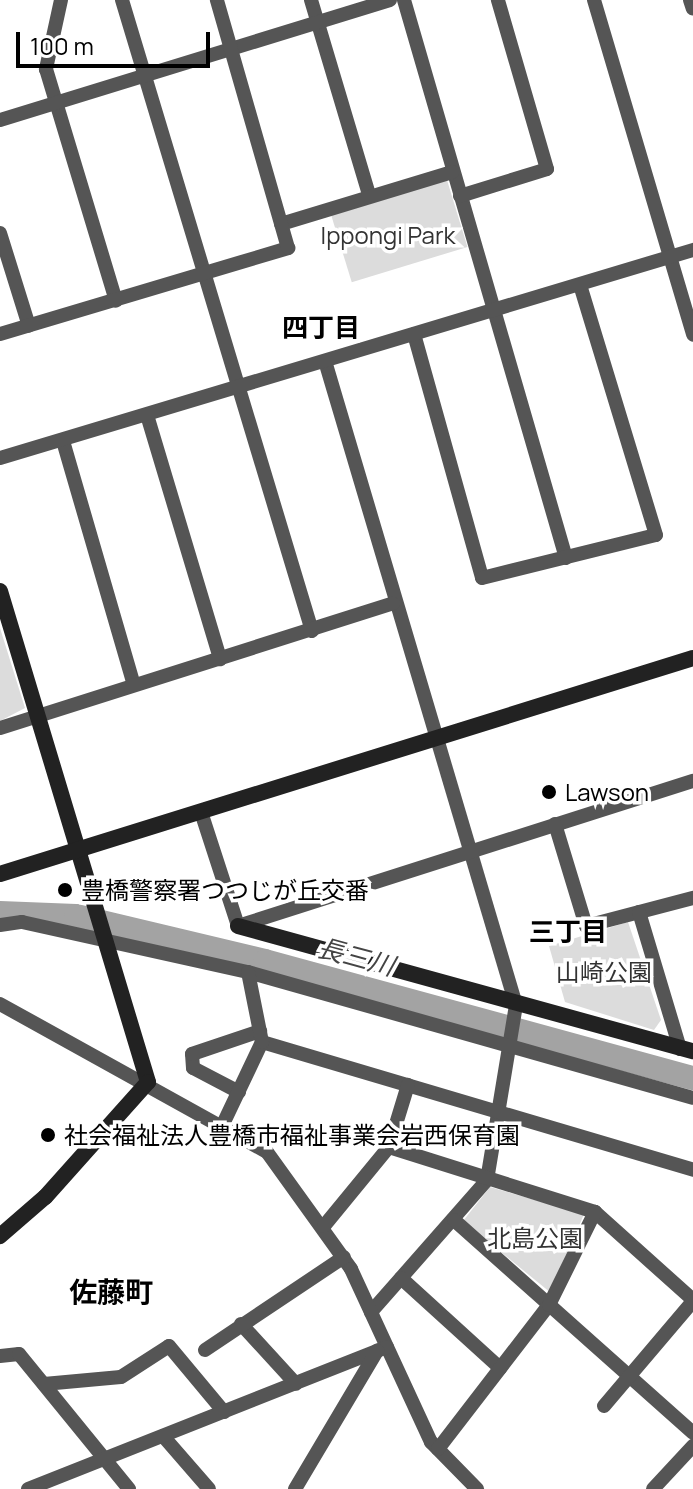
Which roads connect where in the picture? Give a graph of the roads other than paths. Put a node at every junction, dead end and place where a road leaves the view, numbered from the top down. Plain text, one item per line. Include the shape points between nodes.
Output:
1 (61, 0) edge
2 (122, 0) edge
3 (217, 0) edge
4 (311, 0) edge
5 (390, 0) edge
6 (404, 0) edge
7 (498, 0) edge
8 (594, 0) edge
9 (690, 0) edge
10 (693, 9) edge
11 (317, 21) junction
12 (232, 47) junction
13 (145, 76) junction
14 (57, 102) junction
15 (0, 120) edge
16 (452, 172) junction
17 (369, 195) junction
18 (460, 196) junction
19 (281, 224) junction
20 (0, 233) edge
21 (693, 250) edge
22 (669, 257) junction
23 (203, 275) junction
24 (580, 285) junction
25 (116, 301) junction
26 (496, 310) junction
27 (29, 326) junction
28 (0, 334) edge
29 (414, 334) junction
30 (693, 335) edge
31 (325, 361) junction
32 (238, 386) junction
33 (147, 415) junction
34 (63, 441) junction
35 (0, 458) edge
36 (566, 558) junction
37 (0, 591) edge
38 (393, 603) junction
39 (312, 631) junction
40 (693, 658) edge
41 (220, 659) junction
42 (134, 685) junction
43 (38, 716) junction
44 (0, 728) edge
45 (433, 739) junction
46 (693, 781) edge
47 (202, 815) junction
48 (555, 824) junction
49 (78, 851) junction
50 (466, 852) junction
51 (0, 874) edge
52 (693, 898) edge
53 (639, 912) junction
54 (0, 925) edge
55 (238, 926) junction
56 (104, 938) junction
57 (248, 972) junction
58 (0, 1004) edge
59 (516, 1005) junction
60 (261, 1037) junction
61 (511, 1045) junction
62 (686, 1050) edge
63 (148, 1082) junction
64 (408, 1085) junction
65 (239, 1092) junction
66 (693, 1098) edge
67 (503, 1113) junction
68 (224, 1122) junction
69 (389, 1147) junction
70 (693, 1170) edge
71 (487, 1180) junction
72 (595, 1212) junction
73 (454, 1220) junction
74 (324, 1226) junction
75 (0, 1236) edge
76 (344, 1257) junction
77 (401, 1278) junction
78 (693, 1300) edge
79 (549, 1305) junction
80 (371, 1312) junction
81 (241, 1324) junction
82 (382, 1349) junction
83 (205, 1350) dead end
84 (0, 1356) edge
85 (500, 1368) junction
86 (630, 1374) junction
87 (44, 1384) junction
88 (296, 1384) junction
89 (604, 1406) dead end
90 (224, 1412) junction
91 (693, 1433) edge
92 (163, 1436) junction
93 (693, 1446) edge
94 (438, 1449) junction
95 (105, 1460) junction
96 (295, 1486) edge
97 (31, 1489) edge
98 (129, 1489) edge
99 (209, 1489) edge
100 (477, 1489) edge
101 (653, 1489) edge

1 - 14 street via 46,69
2 - 13 street
3 - 12 street
4 - 11 street
5 - 11 street
6 - 16 street
7 - 18 street via 547,169
8 - 22 street
9 - 10 street
11 - 12 street
11 - 17 street
12 - 13 street
12 - 19 street
13 - 14 street
13 - 23 street
14 - 15 street
14 - 25 street
16 - 17 street
16 - 18 street
17 - 19 street
18 - 26 street
19 - 23 street via 288,248
20 - 27 street
21 - 22 street
22 - 24 street
22 - 30 street
23 - 25 street
23 - 32 street
24 - 26 street
24 - 36 street via 656,535
25 - 27 street
26 - 29 street
26 - 36 street
27 - 28 street
29 - 31 street
29 - 36 street via 482,578
31 - 32 street
31 - 38 street
32 - 33 street
32 - 39 street
33 - 34 street
33 - 41 street
34 - 35 street
34 - 42 street
37 - 43 street
38 - 39 street
38 - 45 street
39 - 41 street
40 - 45 street
41 - 42 street
42 - 43 street
43 - 44 street
43 - 49 street
45 - 47 street
45 - 50 street
46 - 48 street
47 - 49 street
47 - 55 street
48 - 50 street
48 - 53 street via 586,926
49 - 51 street
49 - 56 street
50 - 55 street
50 - 59 street
52 - 53 street
53 - 62 street
54 - 56 street via 22,922
55 - 59 street
56 - 57 street
56 - 63 street
57 - 60 street
57 - 61 street
58 - 63 street
59 - 61 street
59 - 62 street
60 - 64 street
60 - 65 street
60 - 65 street via 192,1054 193,1068
61 - 66 street
61 - 67 street
63 - 68 street
63 - 75 street via 45,1197
64 - 67 street
64 - 69 street
65 - 68 street
67 - 70 street
67 - 71 street
68 - 74 street via 267,1152
69 - 71 street
69 - 74 street
71 - 72 street
71 - 73 street
72 - 78 street
72 - 79 street
73 - 77 street
73 - 79 street
74 - 76 street
76 - 80 street
76 - 81 street
77 - 80 street
77 - 85 street
78 - 86 street
79 - 85 street
79 - 86 street
80 - 82 street
81 - 83 street
81 - 88 street
82 - 88 street
82 - 94 street
82 - 96 street
84 - 87 street via 19,1354
85 - 94 street
86 - 89 street
86 - 91 street
87 - 90 street via 121,1377 169,1346
87 - 95 street
88 - 90 street
90 - 92 street
92 - 95 street
92 - 99 street
93 - 101 street
94 - 100 street
95 - 97 street
95 - 98 street

